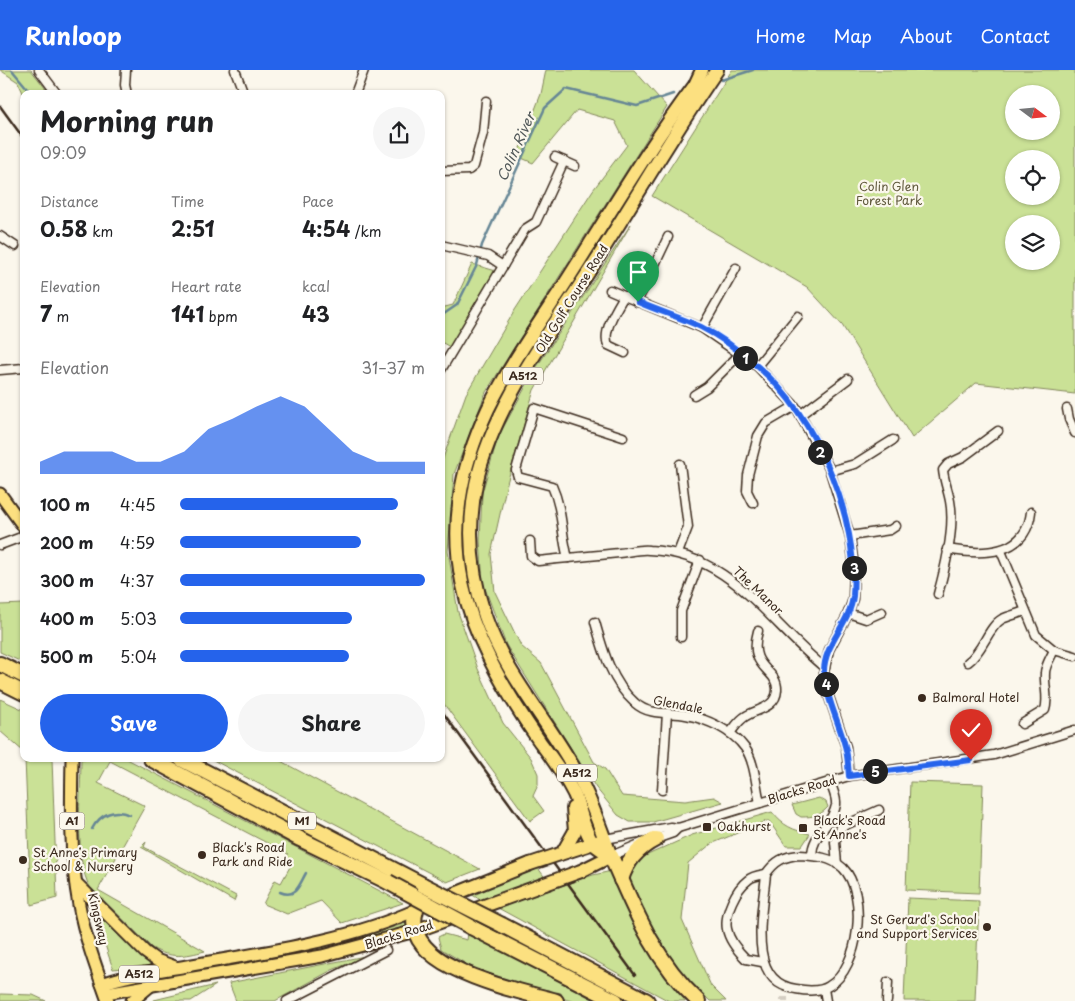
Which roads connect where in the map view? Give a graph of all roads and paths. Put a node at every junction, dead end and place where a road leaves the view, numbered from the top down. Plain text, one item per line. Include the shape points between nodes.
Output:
1 (39, 70) edge
2 (126, 70) edge
3 (236, 70) edge
4 (364, 70) edge
5 (696, 70) edge
6 (702, 70) edge
7 (717, 70) edge
8 (54, 90) edge
9 (126, 90) edge
10 (243, 90) edge
11 (357, 90) edge
12 (486, 101) dead end
13 (681, 104) junction
14 (555, 157) dead end
15 (564, 161) junction
16 (575, 166) dead end
17 (445, 171) edge
18 (0, 236) edge
19 (668, 237) dead end
20 (15, 246) dead end
21 (445, 246) edge
22 (503, 266) junction
23 (736, 268) dead end
24 (610, 290) dead end
25 (624, 296) junction
26 (641, 303) junction
27 (798, 316) dead end
28 (702, 328) junction
29 (625, 353) dead end
30 (740, 354) junction
31 (445, 363) edge
32 (757, 366) junction
33 (20, 368) edge
34 (0, 370) edge
35 (848, 379) dead end
36 (694, 395) dead end
37 (794, 406) junction
38 (1067, 408) dead end
39 (800, 415) junction
40 (998, 431) dead end
41 (1075, 433) edge
42 (623, 437) dead end
43 (893, 440) dead end
44 (680, 464) dead end
45 (830, 471) junction
46 (0, 494) edge
47 (754, 504) dead end
48 (1030, 512) dead end
49 (20, 522) edge
50 (896, 526) dead end
51 (850, 536) junction
52 (20, 537) edge
53 (530, 541) dead end
54 (0, 544) edge
55 (947, 549) junction
56 (1001, 551) junction
57 (678, 553) junction
58 (568, 558) junction
59 (700, 560) junction
60 (938, 594) dead end
61 (1025, 611) junction
62 (882, 612) dead end
63 (848, 613) junction
64 (595, 622) dead end
65 (758, 631) dead end
66 (681, 637) dead end
67 (1054, 650) junction
68 (1075, 656) edge
69 (968, 662) dead end
70 (0, 664) edge
71 (825, 668) junction
72 (20, 674) edge
73 (0, 681) edge
74 (20, 691) edge
75 (667, 713) junction
76 (1022, 724) dead end
77 (1075, 730) edge
78 (730, 733) junction
79 (72, 762) edge
80 (158, 762) edge
81 (187, 762) edge
82 (557, 766) junction
83 (849, 776) junction
84 (830, 781) junction
85 (662, 790) dead end
86 (760, 802) junction
87 (879, 810) dead end
88 (678, 828) junction
89 (656, 839) junction
90 (599, 842) junction
91 (562, 853) junction
92 (812, 855) junction
93 (611, 856) junction
94 (837, 864) junction
95 (766, 874) junction
96 (621, 880) junction
97 (76, 883) junction
98 (416, 910) junction
99 (414, 931) junction
100 (386, 950) dead end
101 (762, 962) junction
102 (177, 968) junction
103 (888, 982) dead end
104 (152, 984) junction
105 (786, 987) junction
106 (824, 989) junction
107 (105, 993) edge
108 (784, 997) dead end
109 (132, 1001) edge
110 (287, 1001) edge
111 (556, 1001) edge
112 (616, 1001) edge
113 (647, 1001) edge
114 (698, 1001) edge
115 (826, 1001) edge
116 (887, 1001) edge

1 - 8 street
2 - 9 street
3 - 10 street
4 - 11 street
5 - 13 highway, Old Golf Course Road / A512
6 - 13 highway, Old Golf Course Road / A512
7 - 90 highway, Old Golf Course Road / A512 via 510,398 491,439 473,502 473,565 486,618 515,678 584,786
12 - 17 street via 483,133 474,166 469,170
13 - 82 highway, Old Golf Course Road / A512 via 506,377 477,433 462,480 457,545 468,608 480,642 496,672
14 - 15 street
15 - 16 street
15 - 22 street via 536,222 525,229
18 - 20 street
19 - 26 street
21 - 22 street via 490,258
22 - 31 street
23 - 28 street
24 - 25 street
25 - 26 street
25 - 29 street via 606,340 608,345
26 - 28 street
27 - 32 street
28 - 30 street
30 - 32 street
30 - 36 street via 707,388
32 - 37 street
33 - 34 street
35 - 39 street
37 - 39 street
37 - 47 street via 766,423 758,436 747,491
38 - 41 street
39 - 45 street
40 - 55 street via 943,470 950,501
42 - 58 street via 534,408 516,470 518,478 552,486 559,502
43 - 45 street via 854,464
44 - 57 street via 688,527
45 - 51 street
46 - 49 main road
48 - 56 street via 1025,531
50 - 51 street via 890,530
51 - 63 street via 854,566 853,599
52 - 54 street
53 - 58 street, The Manor via 531,556 538,561
55 - 56 street via 977,553
55 - 60 street
56 - 61 street
57 - 58 street, The Manor via 647,550
57 - 59 street, The Manor
59 - 66 street via 681,611
59 - 71 street, The Manor via 729,577
61 - 67 street via 1036,635
61 - 69 street via 1001,620 992,628 976,656
62 - 63 street via 866,618
63 - 71 street via 829,650
64 - 75 street, Glendale via 610,666 622,689 645,710
65 - 78 street via 756,658 776,683 776,693 771,703 745,716
67 - 68 street
67 - 76 street via 1045,671 1049,700 1045,710
70 - 72 highway
71 - 83 street via 827,691 846,747
73 - 74 highway
75 - 78 street, Glendale via 701,719
75 - 85 street
77 - 83 street, Blacks Road via 994,755
78 - 86 street, Glendale via 746,749
79 - 97 main road, Kingsway / A1
80 - 112 highway, M1, bridge
81 - 113 highway, M1, bridge
82 - 90 highway, Old Golf Course Road / A512
82 - 91 highway, A512 via 569,794 576,825 574,835
83 - 84 street, Blacks Road
84 - 86 street, Blacks Road
84 - 92 street via 836,805 816,837
86 - 88 street, Blacks Road
87 - 94 street via 841,827 835,842
88 - 89 street, Blacks Road
88 - 90 street, Blacks Road
89 - 93 street, Blacks Road
89 - 96 highway via 633,856
90 - 91 highway, Blacks Road / A512
90 - 93 highway, Old Golf Course Road / A512
91 - 98 highway, Blacks Road / A512, bridge
92 - 94 street
92 - 95 street via 788,856 774,863
93 - 96 highway
93 - 99 highway, Blacks Road / A512, bridge via 582,871
94 - 106 street via 844,869 852,885 858,909 855,948 845,969 832,985
95 - 101 street
95 - 101 street via 749,878 741,886 729,914 727,929 737,950 746,959
96 - 114 highway via 657,954
97 - 102 main road via 145,952
97 - 107 main road, Kingsway / A1 via 79,907
98 - 99 highway
98 - 102 main road, Blacks Road / A512 via 358,932
99 - 104 main road, Blacks Road / A512 via 322,956
99 - 111 highway via 427,950 456,969
100 - 110 street
101 - 105 street via 776,982
102 - 107 main road, Blacks Road / A512 via 124,977
103 - 116 street
104 - 107 main road, Blacks Road / A512
104 - 109 main road
105 - 106 street via 812,991
105 - 108 street
106 - 115 street

